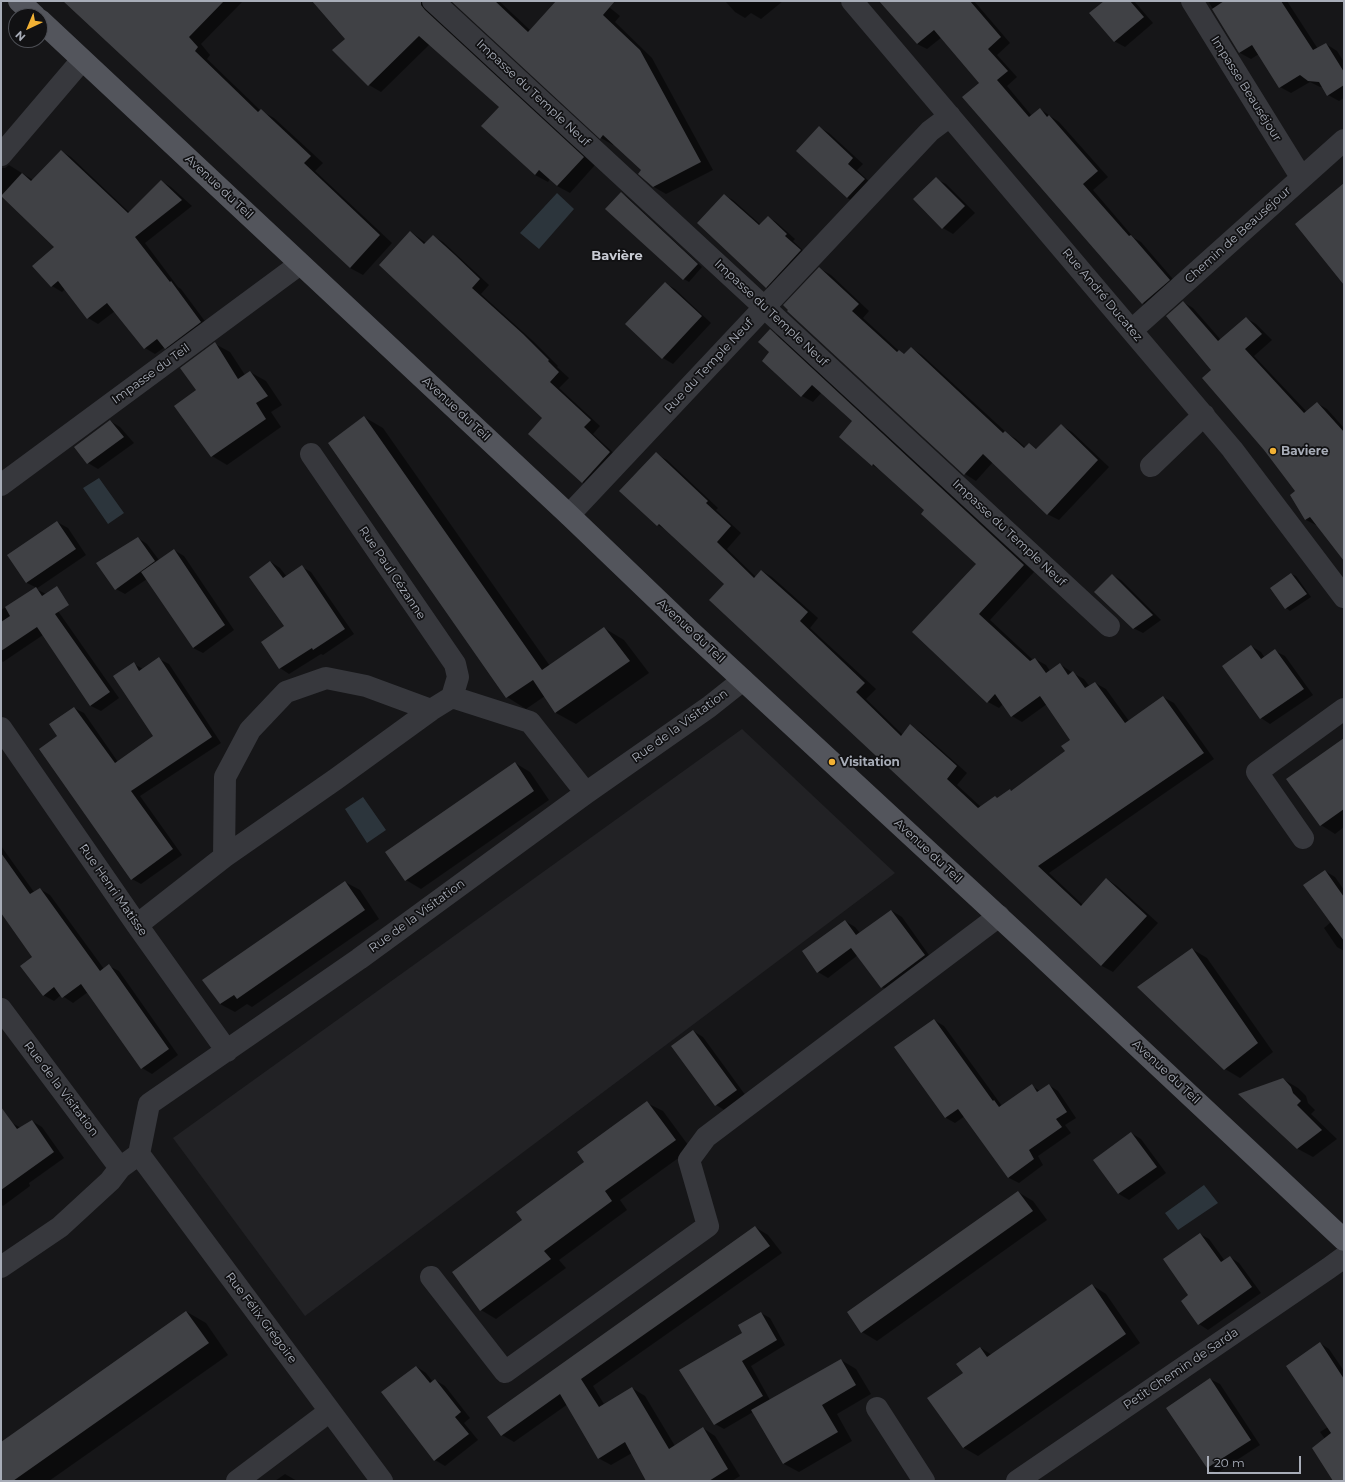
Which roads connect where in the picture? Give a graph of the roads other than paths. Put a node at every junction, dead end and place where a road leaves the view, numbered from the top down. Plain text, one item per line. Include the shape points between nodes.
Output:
1 (19, 1) edge
2 (433, 1) edge
3 (852, 1) edge
4 (1192, 1) edge
5 (26, 8) edge
6 (48, 28) edge
7 (82, 60) junction
8 (950, 116) junction
9 (1344, 140) edge
10 (1, 155) edge
11 (1301, 177) junction
12 (300, 264) junction
13 (765, 307) junction
14 (1132, 330) junction
15 (1204, 415) junction
16 (311, 454) dead end
17 (1151, 466) dead end
18 (1, 485) edge
19 (570, 515) junction
20 (1344, 597) edge
21 (1109, 626) dead end
22 (743, 680) junction
23 (452, 697) junction
24 (1344, 708) edge
25 (431, 710) junction
26 (1, 728) edge
27 (586, 793) junction
28 (1303, 838) dead end
29 (224, 857) junction
30 (999, 916) junction
31 (137, 926) junction
32 (1, 1009) edge
33 (227, 1051) junction
34 (139, 1154) junction
35 (120, 1168) junction
36 (1344, 1240) edge
37 (1344, 1257) edge
38 (1, 1267) edge
39 (431, 1277) dead end
40 (877, 1408) dead end
41 (330, 1411) junction
42 (237, 1481) edge
43 (382, 1481) edge
44 (924, 1481) edge
45 (1017, 1481) edge

1 - 5 main road
2 - 13 street, Impasse du Temple Neuf
3 - 8 street, Rue André Ducatez
4 - 11 street, Impasse Beauséjour
6 - 7 main road, Avenue du Teil
7 - 10 street
7 - 12 main road, Avenue du Teil
8 - 13 street, Rue du Temple Neuf via 930,131
8 - 14 street, Rue André Ducatez
9 - 11 street, Chemin de Beauséjour
11 - 14 street, Chemin de Beauséjour
12 - 18 street, Impasse du Teil
12 - 19 main road, Avenue du Teil
13 - 19 street, Rue du Temple Neuf
13 - 21 street, Impasse du Temple Neuf
14 - 15 street, Rue André Ducatez
15 - 17 street
15 - 20 street, Rue André Ducatez via 1232,448
16 - 23 street, Rue Paul Cézanne via 455,664 458,677
19 - 22 main road, Avenue du Teil
22 - 27 street, Rue de la Visitation via 709,707
22 - 30 main road, Avenue du Teil
23 - 25 street
23 - 27 street via 530,722
24 - 28 street via 1257,772
25 - 29 street
25 - 29 street via 366,686 326,678 286,692 250,730 225,777
26 - 31 street, Rue Henri Matisse
27 - 33 street, Rue de la Visitation via 359,959
29 - 31 street
30 - 36 main road, Avenue du Teil
30 - 39 street via 706,1137 689,1160 708,1226 505,1372
31 - 33 street, Rue Henri Matisse
32 - 35 street, Rue de la Visitation
33 - 34 street, Rue de la Visitation via 149,1104
34 - 35 street
34 - 41 street, Rue Félix Grégoire
35 - 38 street via 60,1227
37 - 45 street, Petit Chemin de Sarda
40 - 44 street
41 - 42 street
41 - 43 street, Rue Félix Grégoire

